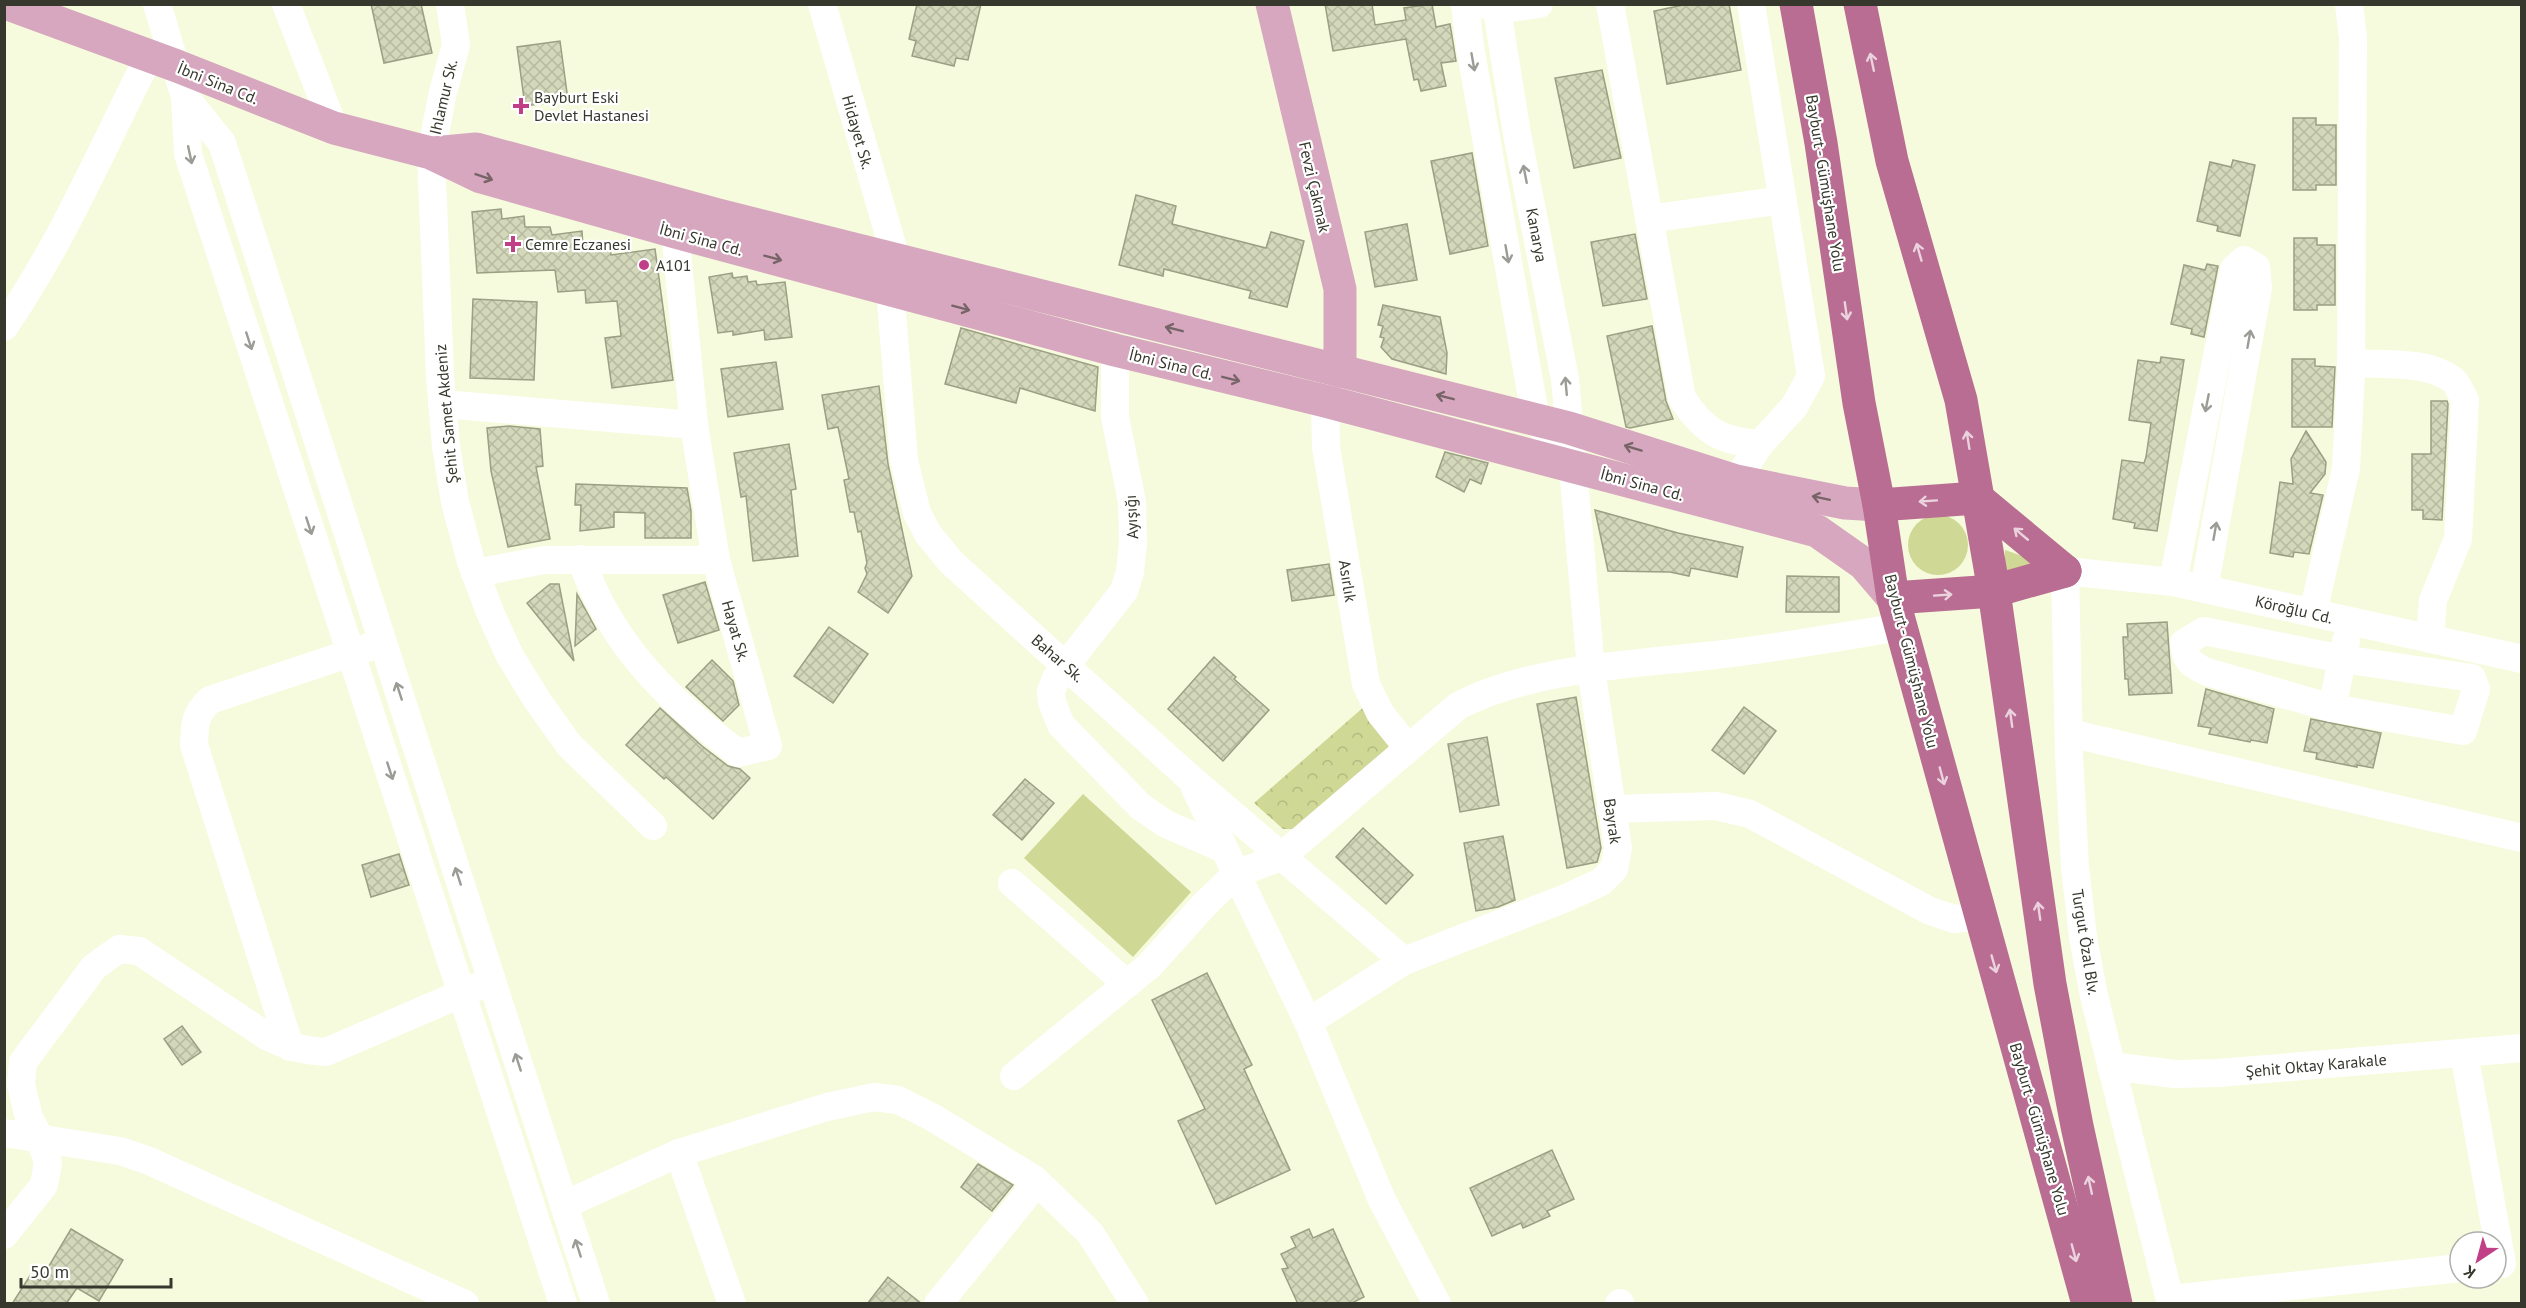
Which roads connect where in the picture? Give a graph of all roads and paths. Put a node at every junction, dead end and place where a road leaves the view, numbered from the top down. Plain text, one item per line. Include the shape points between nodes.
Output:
1 (8, 4) edge
2 (157, 4) edge
3 (286, 4) edge
4 (450, 4) edge
5 (822, 4) edge
6 (1272, 4) edge
7 (1465, 4) edge
8 (1539, 4) edge
9 (1610, 4) edge
10 (1751, 4) edge
11 (1797, 4) edge
12 (1860, 4) edge
13 (2349, 4) edge
14 (1493, 6) edge
15 (170, 73) junction
16 (334, 128) junction
17 (431, 153) junction
18 (1783, 200) junction
19 (1649, 219) junction
20 (675, 232) junction
21 (893, 274) junction
22 (4, 327) edge
23 (1114, 350) junction
24 (2351, 363) junction
25 (1340, 371) junction
26 (1325, 401) junction
27 (442, 404) junction
28 (1536, 420) junction
29 (694, 424) junction
30 (1569, 428) junction
31 (1760, 444) junction
32 (1572, 466) junction
33 (1736, 480) junction
34 (1977, 498) junction
35 (1879, 505) junction
36 (581, 559) junction
37 (716, 560) junction
38 (2065, 571) junction
39 (476, 573) junction
40 (2173, 582) junction
41 (2204, 589) junction
42 (1994, 591) junction
43 (1897, 613) junction
44 (2313, 613) junction
45 (2350, 621) junction
46 (2430, 639) junction
47 (383, 643) junction
48 (351, 653) junction
49 (2342, 659) junction
50 (2522, 659) edge
51 (1066, 665) junction
52 (1591, 669) junction
53 (2332, 708) junction
54 (2069, 733) junction
55 (1408, 748) junction
56 (1190, 778) junction
57 (1611, 809) junction
58 (654, 826) dead end
59 (2522, 838) edge
60 (1281, 856) junction
61 (1230, 862) junction
62 (1011, 883) dead end
63 (1980, 917) junction
64 (1404, 961) junction
65 (492, 980) junction
66 (1127, 984) junction
67 (462, 994) junction
68 (1308, 1023) junction
69 (290, 1047) junction
70 (2522, 1048) edge
71 (2464, 1053) junction
72 (2111, 1066) junction
73 (1014, 1076) dead end
74 (4, 1133) edge
75 (40, 1138) junction
76 (679, 1153) junction
77 (1034, 1179) junction
78 (564, 1205) junction
79 (2499, 1230) edge
80 (4, 1235) edge
81 (2448, 1269) edge
82 (2170, 1301) edge
83 (465, 1304) edge
84 (563, 1304) edge
85 (596, 1304) edge
86 (732, 1304) edge
87 (938, 1304) edge
88 (1135, 1304) edge
89 (1437, 1304) edge
90 (2088, 1304) edge
91 (2116, 1304) edge

1 - 15 main road, İbni Sina Cd.
2 - 15 street
3 - 16 street
4 - 17 street, Ihlamur Sk. via 456,45
5 - 21 street, Hidayet Sk.
6 - 25 main road, Fevzi Çakmak via 1340,289
7 -> 28 street
8 - 14 street
9 - 19 street
10 - 18 street
11 -> 35 highway, Bayburt - Gümüşhane Yolu via 1859,403
34 -> 12 highway, Bayburt - Gümüşhane Yolu via 1961,400 1892,161
13 - 24 street via 2353,38
30 -> 14 street, Kanarya via 1565,380
15 - 16 main road, İbni Sina Cd.
15 - 22 street via 71,212
15 - 47 street via 222,143
15 -> 48 street via 188,154
16 - 17 main road, İbni Sina Cd.
17 -> 20 main road, İbni Sina Cd. via 481,177
17 - 21 main road, İbni Sina Cd. via 476,149 707,212
17 - 27 street, Şehit Samet Akdeniz
18 - 19 street
18 - 31 street via 1811,376 1794,407
19 - 31 street via 1682,398 1694,417 1715,434 1733,442
20 -> 21 main road, İbni Sina Cd.
20 - 29 street, Hayat Sk.
21 -> 23 main road, İbni Sina Cd.
25 -> 21 main road, İbni Sina Cd.
21 - 51 street, Bahar Sk. via 904,460 917,513 951,562
23 -> 26 main road, İbni Sina Cd.
23 - 51 street, Ayışığı via 1115,417 1132,501 1130,572 1124,591
24 - 44 street via 2346,468
24 - 46 street via 2432,370 2454,381 2465,400 2458,539 2433,600
28 -> 25 main road, İbni Sina Cd.
26 - 32 main road, İbni Sina Cd.
26 - 55 street, Asırlık via 1326,447 1366,684 1380,713
27 - 29 street
27 - 39 street, Şehit Samet Akdeniz via 455,502
28 - 30 main road, İbni Sina Cd.
28 - 32 street
29 - 37 street, Hayat Sk.
30 - 32 street, Kanarya
33 -> 30 main road, İbni Sina Cd.
31 - 33 street
32 - 43 main road, İbni Sina Cd. via 1817,531 1864,564
32 - 52 street, Bayrak
35 -> 33 main road, İbni Sina Cd. via 1845,503
34 -> 35 highway
38 -> 34 highway
34 - 42 highway, Bayburt - Gümüşhane Yolu
35 - 43 highway, Bayburt - Gümüşhane Yolu
36 - 37 street
36 - 37 street, Hayat Sk. via 590,585 627,648 658,685 738,753 768,746
36 - 39 street via 544,560
38 - 40 street, Köroğlu Cd.
38 - 42 highway
38 - 54 street, Turgut Özal Blv.
39 - 58 street, Şehit Samet Akdeniz via 510,656 537,700 569,744
40 - 41 street, Köroğlu Cd.
41 -> 40 street via 2258,288 2256,267 2244,260 2234,269
41 - 44 street, Köroğlu Cd.
43 -> 42 highway
91 -> 42 highway, Bayburt - Gümüşhane Yolu via 2050,984
43 - 52 street via 1759,650
43 -> 63 highway, Bayburt - Gümüşhane Yolu
44 - 45 street, Köroğlu Cd.
45 - 46 street, Köroğlu Cd.
45 - 49 street
46 - 50 street, Köroğlu Cd.
47 - 48 street
65 -> 47 street
48 -> 67 street
48 - 69 street via 210,700 199,710 195,725 194,745
49 - 53 street
49 - 53 street via 2472,678 2476,689 2463,731
49 - 53 street via 2204,631 2184,643 2190,663 2207,672
51 - 56 street, Bahar Sk.
51 - 61 street, Ayışığı via 1051,692 1054,713 1061,725 1141,807
52 - 55 street via 1504,686 1477,696 1458,706
52 - 57 street, Bayrak
54 - 59 street
54 - 72 street, Turgut Özal Blv. via 2074,867 2083,937
55 - 60 street
56 - 60 street, Bahar Sk.
56 - 61 street
57 - 63 street via 1716,806 1750,814 1930,910 1954,919
57 - 64 street, Bayrak via 1618,848 1614,870 1601,882
60 - 61 street
60 - 64 street, Bahar Sk.
61 - 66 street via 1204,904 1149,966
61 - 68 street
62 - 66 street
63 -> 90 highway, Bayburt - Gümüşhane Yolu
64 - 68 street, Bayrak
65 - 67 street
78 -> 65 street
66 - 73 street
67 - 69 street via 326,1052
67 - 84 street
68 - 89 street via 1382,1200
69 - 75 street via 268,1037 139,951 119,949 94,967 23,1062 21,1084 26,1107
70 - 71 street, Şehit Oktay Karakale
71 - 72 street, Şehit Oktay Karakale via 2218,1073 2175,1074
71 - 79 street
72 - 82 street, Turgut Özal Blv.
74 - 75 street
75 - 80 street via 48,1163 45,1185
75 - 83 street via 120,1151 147,1160
76 - 77 street via 826,1107 874,1097 898,1100 932,1117
76 - 78 street
76 - 86 street
77 - 87 street via 1026,1196
77 - 88 street via 1090,1233
85 -> 78 street
81 - 82 street

